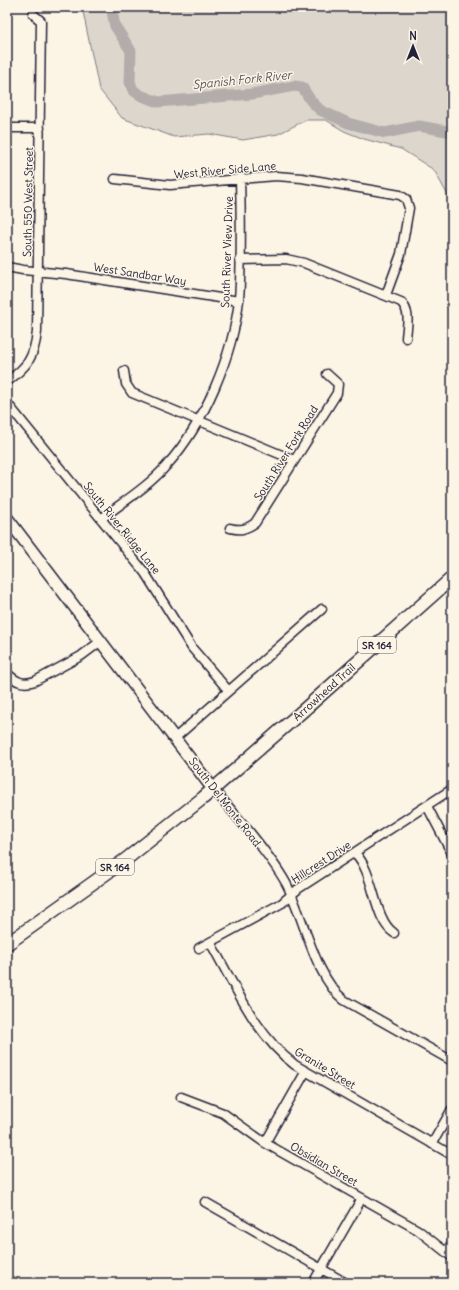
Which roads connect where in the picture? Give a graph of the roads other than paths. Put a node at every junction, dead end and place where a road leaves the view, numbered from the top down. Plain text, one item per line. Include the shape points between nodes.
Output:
1 (33, 14) dead end
2 (7, 128) edge
3 (40, 128) junction
4 (240, 178) junction
5 (115, 179) dead end
6 (240, 260) junction
7 (7, 267) edge
8 (38, 271) junction
9 (386, 295) junction
10 (239, 300) junction
11 (406, 338) dead end
12 (124, 371) dead end
13 (327, 374) dead end
14 (7, 382) edge
15 (7, 403) edge
16 (198, 420) junction
17 (294, 460) junction
18 (7, 518) edge
19 (101, 519) junction
20 (230, 528) dead end
21 (452, 578) edge
22 (322, 609) dead end
23 (101, 641) junction
24 (7, 673) edge
25 (228, 690) junction
26 (175, 738) junction
27 (213, 789) junction
28 (452, 789) edge
29 (427, 806) junction
30 (355, 853) junction
31 (452, 854) edge
32 (292, 895) junction
33 (394, 933) dead end
34 (210, 942) junction
35 (7, 944) edge
36 (199, 948) dead end
37 (452, 1061) edge
38 (306, 1071) junction
39 (182, 1097) dead end
40 (452, 1108) edge
41 (265, 1143) junction
42 (432, 1144) junction
43 (452, 1155) edge
44 (362, 1198) junction
45 (205, 1202) dead end
46 (452, 1243) edge
47 (449, 1255) edge
48 (321, 1269) junction
49 (313, 1283) edge
50 (346, 1283) edge

1 - 3 street, South 550 West Street via 41,21
2 - 3 street
3 - 8 street, South 550 West Street
4 - 5 street, West River Side Lane via 170,185
4 - 6 street, South River View Drive
4 - 9 street, West River Side Lane via 302,178 400,195 406,199 409,208 404,241
6 - 9 street via 286,259 304,263
6 - 10 street, South River View Drive
7 - 8 street, West Sandbar Way
8 - 10 street, West Sandbar Way
8 - 14 street, South 550 West Street via 36,348 28,365
9 - 11 street via 406,307
10 - 16 street, South River View Drive via 225,362
12 - 16 street via 126,384 132,393
13 - 17 street, South River Fork Road via 338,384 337,393
15 - 19 street, South River Ridge Lane
16 - 17 street
16 - 19 street, South River View Drive via 167,465
17 - 20 street, South River Fork Road via 255,523 247,529
18 - 23 street, South Del Monte Road
19 - 25 street, South River Ridge Lane via 145,573 192,648
21 - 27 main road, Arrowhead Trail / SR 164
22 - 25 street
23 - 24 street via 82,656 27,684
23 - 26 street, South Del Monte Road
25 - 26 street
26 - 27 street, South Del Monte Road
27 - 32 street, South Del Monte Road via 272,862
27 - 35 main road, SR 164 via 135,852
28 - 29 street, Hillcrest Drive
29 - 30 street, Hillcrest Drive
29 - 31 street
30 - 32 street, Hillcrest Drive
30 - 33 street via 364,865 385,923
32 - 34 street, Hillcrest Drive
32 - 37 street, South Del Monte Road via 323,974 335,992 344,1000
34 - 36 street, Hillcrest Drive
34 - 38 street, Granite Street via 264,1034 284,1056
38 - 41 street
38 - 42 street, Granite Street
39 - 41 street, Obsidian Street via 223,1112
40 - 42 street
41 - 44 street, Obsidian Street
42 - 43 street, Granite Street
44 - 47 street, Obsidian Street via 418,1230
44 - 48 street
45 - 48 street
46 - 47 street
48 - 49 street
48 - 50 street

